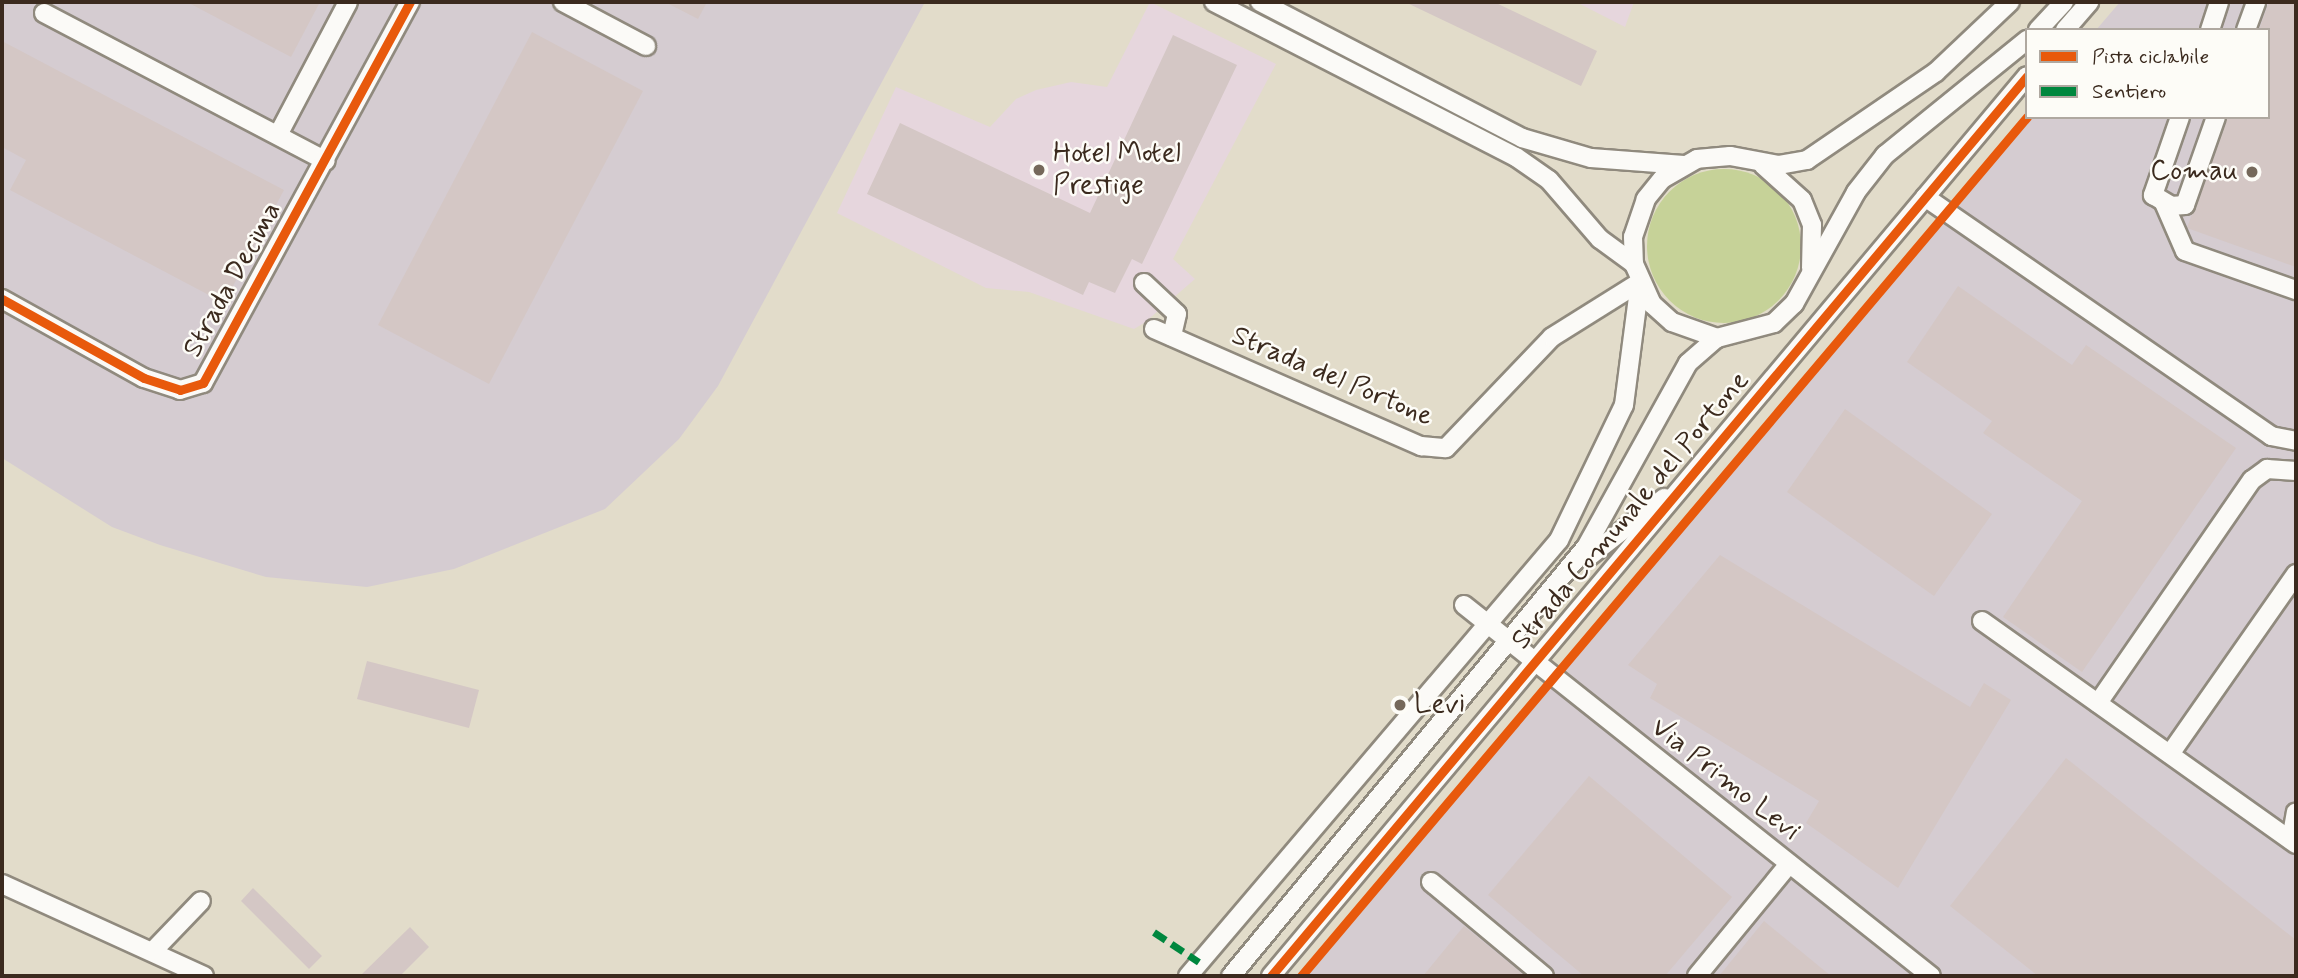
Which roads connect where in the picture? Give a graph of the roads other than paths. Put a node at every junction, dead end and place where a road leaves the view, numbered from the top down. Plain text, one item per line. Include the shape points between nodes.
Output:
1 (348, 2) edge
2 (410, 2) edge
3 (563, 2) edge
4 (1214, 2) edge
5 (1260, 2) edge
6 (2010, 2) edge
7 (2064, 2) edge
8 (2089, 2) edge
9 (2219, 2) edge
10 (2256, 2) edge
11 (44, 13) dead end
12 (2040, 28) edge
13 (2067, 28) edge
14 (2211, 28) edge
15 (2247, 28) edge
16 (2025, 42) edge
17 (646, 46) dead end
18 (1376, 62) junction
19 (2025, 78) edge
20 (1366, 80) junction
21 (2179, 119) edge
22 (2215, 119) edge
23 (278, 135) junction
24 (326, 160) junction
25 (1762, 164) junction
26 (1684, 165) junction
27 (1925, 197) junction
28 (2164, 203) junction
29 (1634, 264) junction
30 (1810, 274) junction
31 (1640, 282) junction
32 (1143, 283) dead end
33 (2296, 290) edge
34 (2, 299) edge
35 (1154, 329) dead end
36 (1172, 337) junction
37 (1717, 338) junction
38 (2296, 441) edge
39 (2296, 471) edge
40 (1686, 482) junction
41 (2296, 574) edge
42 (1554, 589) junction
43 (1464, 605) dead end
44 (1982, 621) dead end
45 (1489, 623) junction
46 (1510, 641) junction
47 (1534, 662) junction
48 (2098, 703) junction
49 (2170, 754) junction
50 (2296, 812) edge
51 (2293, 842) edge
52 (1789, 864) junction
53 (1431, 883) dead end
54 (2, 884) edge
55 (201, 901) dead end
56 (153, 951) junction
57 (1909, 970) edge
58 (204, 976) edge
59 (1188, 976) edge
60 (1231, 976) edge
61 (1271, 976) edge
62 (1544, 976) edge
63 (1697, 976) edge
64 (1931, 976) edge

1 - 23 street
2 - 24 street, Strada Decima
3 - 17 street
4 - 20 street
5 - 18 street
6 - 25 street, Strada Comunale del Portone via 1958,54 1871,120 1807,160
7 - 12 street
8 - 13 street
9 - 14 street
10 - 15 street
11 - 23 street
16 - 30 street, Strada Comunale del Portone via 1885,155
18 - 20 street
18 - 26 street via 1522,138 1591,158
19 - 27 street, Strada Comunale del Portone
20 - 29 street via 1549,180 1600,239
21 - 28 street via 2153,195
22 - 28 street via 2185,205
23 - 24 street
24 - 34 street, Strada Decima via 216,365 192,389 144,377
25 - 26 street, Strada Comunale del Portone via 1730,156
25 - 30 street, Strada Comunale del Portone via 1802,200 1812,225
26 - 29 street, Strada Comunale del Portone via 1662,179 1638,215
27 - 38 street via 2271,436
27 - 40 street, Strada Comunale del Portone
28 - 33 street via 2185,251
29 - 31 street, Strada Comunale del Portone
30 - 37 street, Strada Comunale del Portone via 1794,304 1774,323
31 - 36 street, Strada del Portone via 1552,337 1446,448 1421,446
31 - 37 street, Strada Comunale del Portone via 1672,323
31 - 45 street, Strada Comunale del Portone via 1631,376 1613,437 1559,540
32 - 36 street via 1177,314
35 - 36 street, Strada del Portone
37 - 42 street, Strada Comunale del Portone via 1695,352 1604,521
39 - 48 street via 2267,469 2252,480
40 - 42 street, Strada Comunale del Portone via 1615,532
40 - 47 street, Strada Comunale del Portone
41 - 49 street
42 - 46 street, Strada Comunale del Portone
43 - 45 street, Via Primo Levi
44 - 48 street
45 - 46 street, Via Primo Levi
45 - 59 street, Strada Comunale del Portone
46 - 47 street, Via Primo Levi
46 - 60 street, Strada Comunale del Portone
47 - 52 street, Via Primo Levi
47 - 61 street, Strada Comunale del Portone
48 - 49 street
49 - 51 street
50 - 51 street
52 - 57 street, Via Primo Levi
52 - 63 street
53 - 62 street
54 - 56 street
55 - 56 street
56 - 58 street
57 - 64 street, Via Primo Levi

